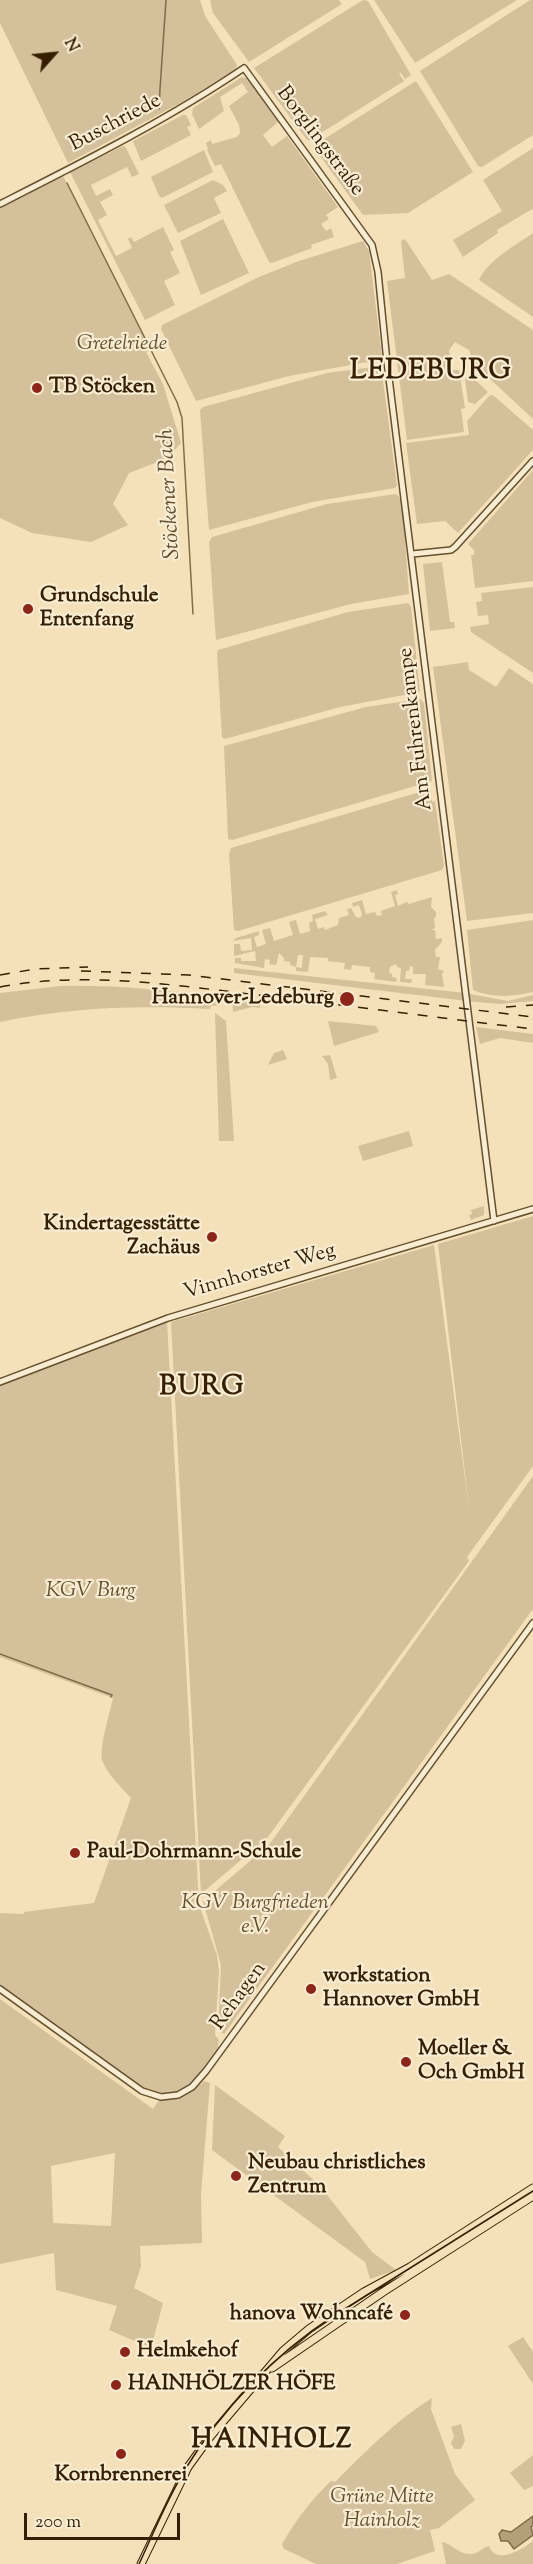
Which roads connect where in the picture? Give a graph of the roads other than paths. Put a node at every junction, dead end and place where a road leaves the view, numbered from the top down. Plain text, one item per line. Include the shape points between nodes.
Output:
1 (244, 68) joint
2 (0, 204) edge
3 (368, 236) joint
4 (533, 461) edge
5 (412, 554) junction
6 (533, 1209) edge
7 (494, 1221) junction
8 (0, 1382) edge
9 (533, 1623) edge
10 (0, 1989) edge
11 (533, 2188) edge
12 (533, 2196) edge
13 (262, 2375) junction
14 (141, 2564) edge

1 - 2 street, Buschriede via 154,123
1 - 3 street, Borglingstraße
3 - 5 street, Am Fuhrenkampe via 377,264
4 - 5 street via 451,550
5 - 7 street, Am Fuhrenkampe
6 - 7 street, Vinnhorster Weg
7 - 8 street, Vinnhorster Weg via 168,1318
9 - 10 street, Rehagen via 256,2005 186,2092 167,2097 142,2091
11 - 13 main road via 309,2329
12 - 13 main road
13 - 14 main road via 188,2467

